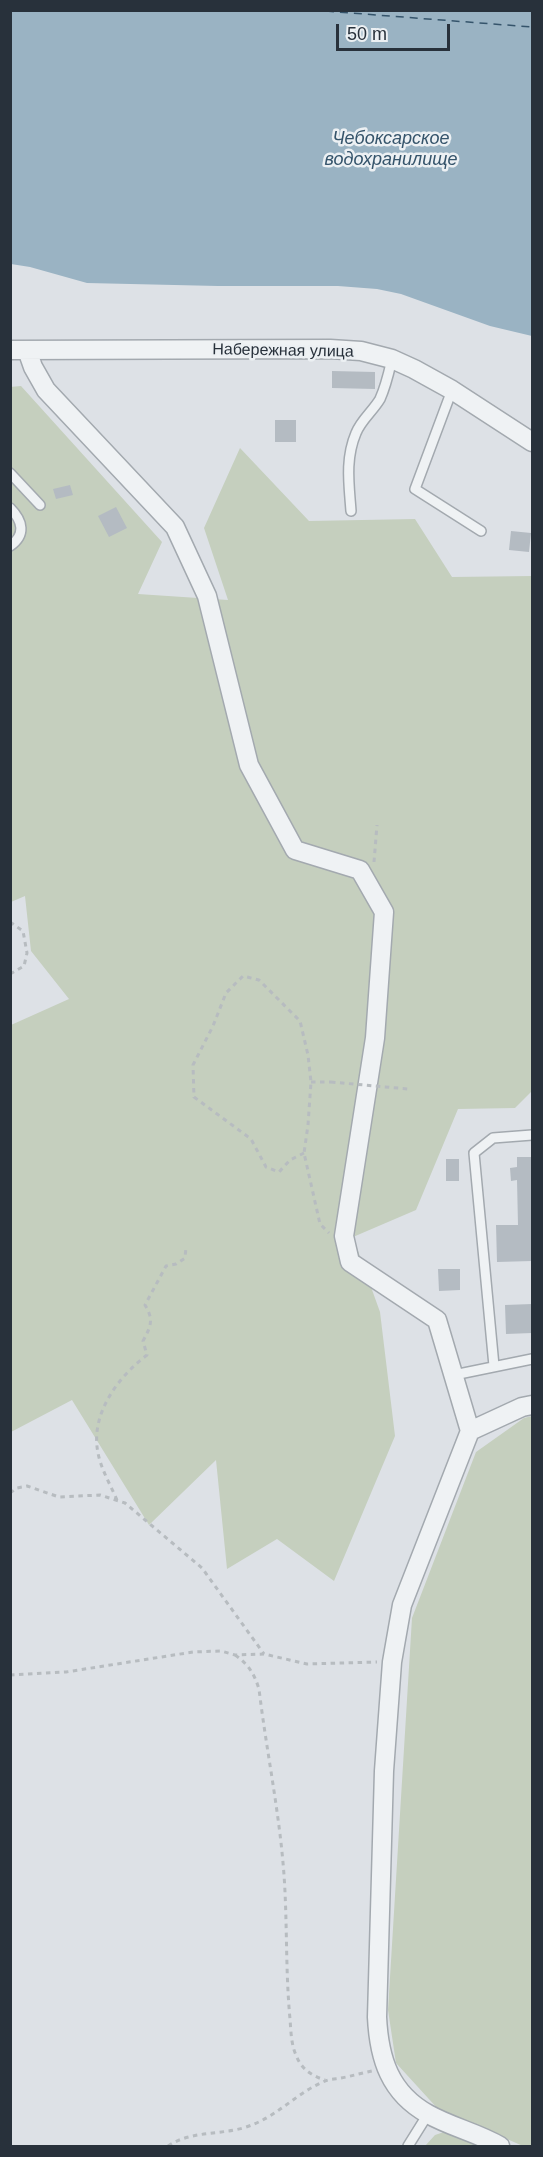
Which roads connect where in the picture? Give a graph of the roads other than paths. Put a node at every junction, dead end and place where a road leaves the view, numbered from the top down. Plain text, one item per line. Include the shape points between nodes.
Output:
1 (19, 350) edge
2 (392, 359) junction
3 (452, 390) junction
4 (532, 442) edge
5 (10, 473) edge
6 (40, 505) dead end
7 (10, 508) edge
8 (351, 511) dead end
9 (481, 531) dead end
10 (10, 546) edge
11 (532, 1135) edge
12 (532, 1359) edge
13 (494, 1366) junction
14 (454, 1375) junction
15 (532, 1405) edge
16 (470, 1431) junction
17 (428, 2114) junction
18 (408, 2146) edge
19 (500, 2146) edge

1 - 2 street, Набережная улица via 330,349
1 - 14 street via 46,390 175,527 207,596 249,765 295,850 360,870 384,912 375,1038 344,1236 350,1262 437,1320
2 - 3 street, Набережная улица
2 - 8 lane via 379,400 357,430 352,444 348,467
3 - 4 street, Набережная улица
3 - 9 lane via 415,489
5 - 6 lane
7 - 10 lane via 19,516 22,531 18,541
11 - 13 lane via 493,1138 474,1153
12 - 13 lane
13 - 14 lane
14 - 16 street
15 - 16 street
16 - 17 street via 402,1605 392,1662 384,1771 377,2017 380,2047 394,2084
17 - 18 lane
17 - 19 street

